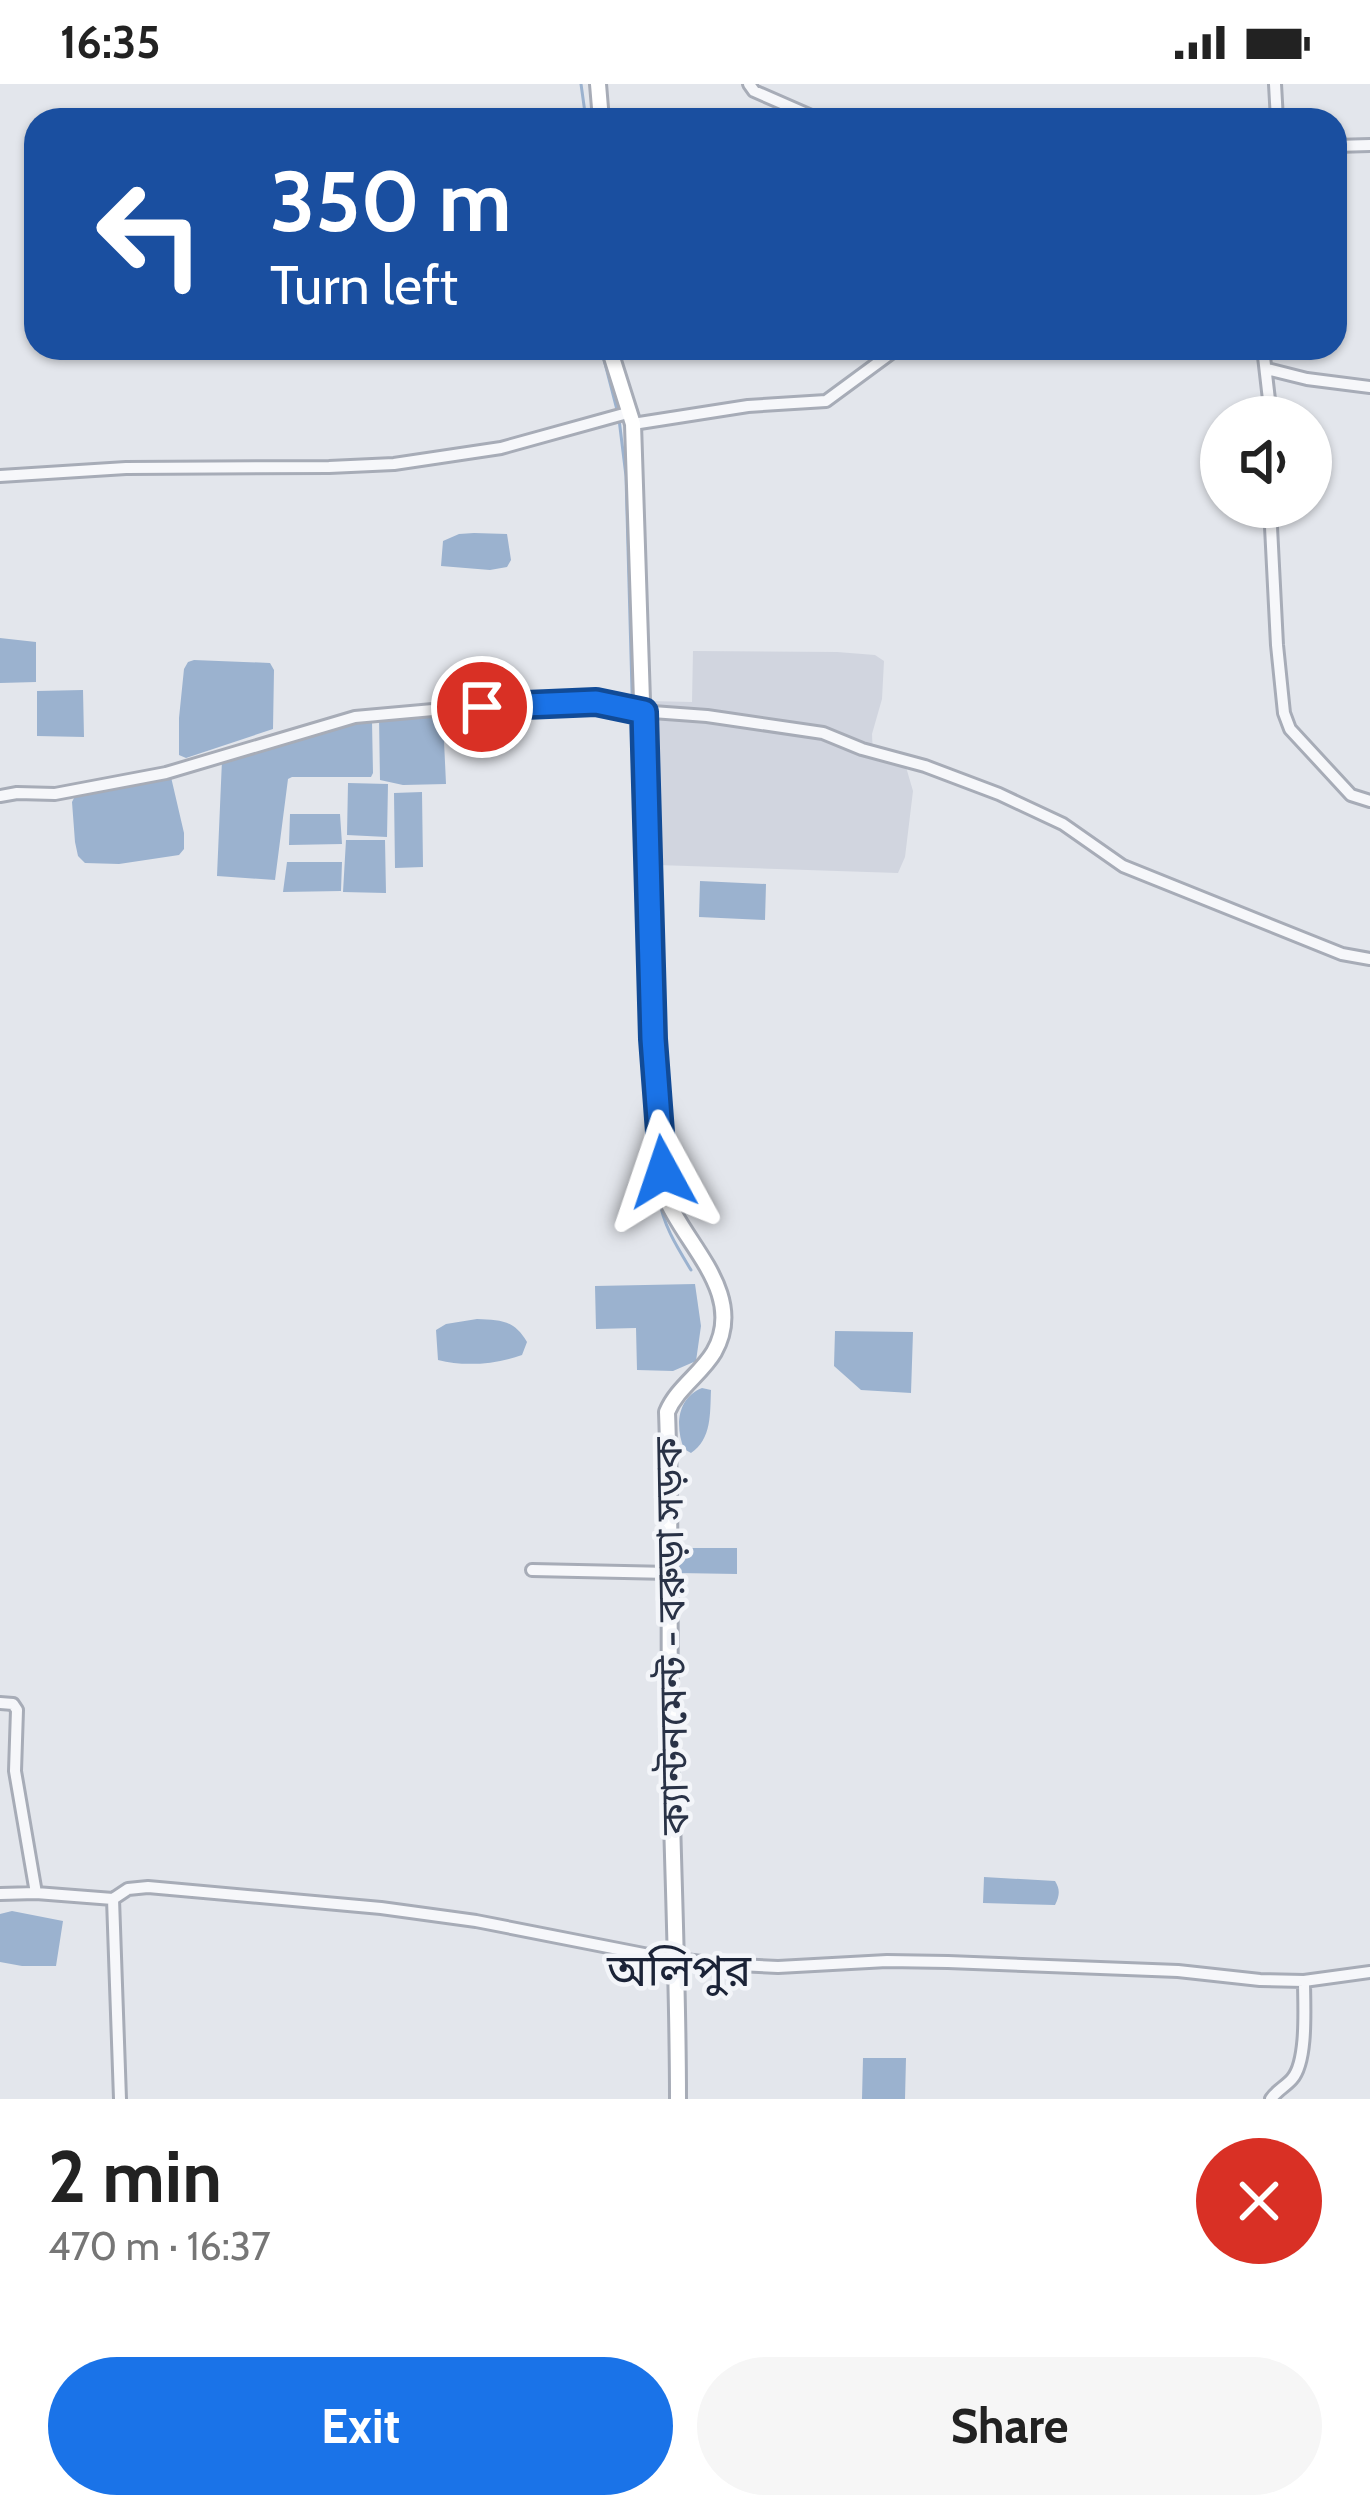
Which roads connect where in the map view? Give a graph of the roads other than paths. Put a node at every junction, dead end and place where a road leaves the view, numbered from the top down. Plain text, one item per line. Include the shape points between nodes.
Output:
1 (749, 84) edge
2 (793, 108) edge
3 (613, 360) edge
4 (881, 360) edge
5 (1266, 360) edge
6 (1268, 369) junction
7 (1370, 387) edge
8 (1270, 396) edge
9 (632, 418) junction
10 (0, 476) edge
11 (1271, 528) edge
12 (644, 712) junction
13 (0, 796) edge
14 (1370, 801) edge
15 (1370, 959) edge
16 (532, 1570) dead end
17 (670, 1573) junction
18 (0, 1702) edge
19 (36, 1893) junction
20 (0, 1894) edge
21 (113, 1899) junction
22 (678, 1959) junction
23 (1370, 1972) edge
24 (1304, 1981) junction
25 (120, 2099) edge
26 (679, 2099) edge
27 (1271, 2099) edge

1 - 2 street
3 - 9 main road, ক্যান্টনমেন্ট - বরুড়া সড়ক
4 - 9 street via 826,400
5 - 6 street
6 - 7 street
6 - 8 street
9 - 10 street via 394,464
9 - 12 main road, ক্যান্টনমেন্ট - বরুড়া সড়ক
11 - 14 street via 1284,713 1351,795
12 - 13 street via 596,702 377,714 166,773
12 - 15 street via 824,734 925,766 1063,824 1123,866
12 - 17 main road, ক্যান্টনমেন্ট - বরুড়া সড়ক via 665,1196 719,1288 723,1323 715,1351 667,1412
16 - 17 street
17 - 22 main road, ক্যান্টনমেন্ট - বরুড়া সড়ক
18 - 19 street via 17,1710 15,1771
19 - 20 street
19 - 21 street
21 - 22 street via 148,1887 381,1908
21 - 25 street
22 - 24 street via 778,1967 948,1962
22 - 26 main road, ক্যান্টনমেন্ট - বরুড়া সড়ক
23 - 24 street
24 - 27 street via 1300,2062

